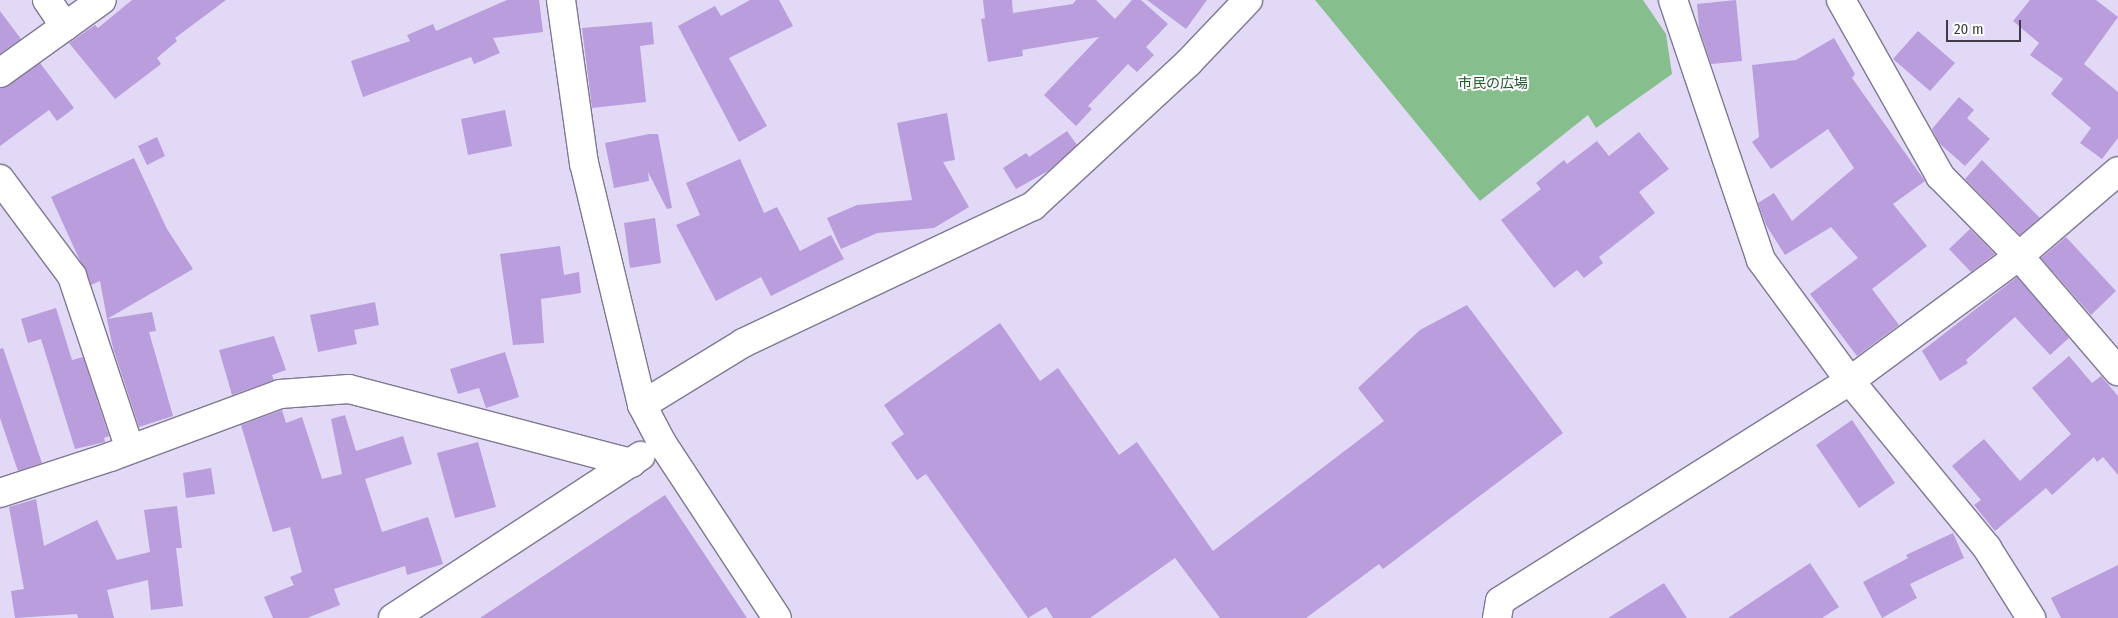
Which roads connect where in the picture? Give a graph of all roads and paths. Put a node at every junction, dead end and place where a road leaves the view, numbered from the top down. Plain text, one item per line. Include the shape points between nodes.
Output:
1 (47, 0) edge
2 (102, 0) edge
3 (561, 0) edge
4 (1248, 0) edge
5 (1673, 0) edge
6 (1840, 0) edge
7 (65, 28) junction
8 (0, 73) edge
9 (2118, 171) edge
10 (0, 179) edge
11 (2019, 256) junction
12 (2118, 371) edge
13 (1850, 381) junction
14 (642, 405) junction
15 (662, 443) junction
16 (130, 449) junction
17 (631, 463) junction
18 (0, 493) edge
19 (393, 618) edge
20 (777, 618) edge
21 (1497, 618) edge
22 (2031, 618) edge

1 - 7 street
2 - 7 street
3 - 14 street via 584,163
4 - 14 street via 1188,64 1033,206 743,343
5 - 13 street via 1761,260
6 - 11 street via 1940,176
7 - 8 street
9 - 11 street
10 - 16 street via 72,276
11 - 12 street
11 - 13 street
13 - 21 street via 1500,601
13 - 22 street via 1987,548
14 - 15 street
15 - 17 street
15 - 20 street
16 - 17 street via 280,394 349,389
16 - 18 street
17 - 19 street

